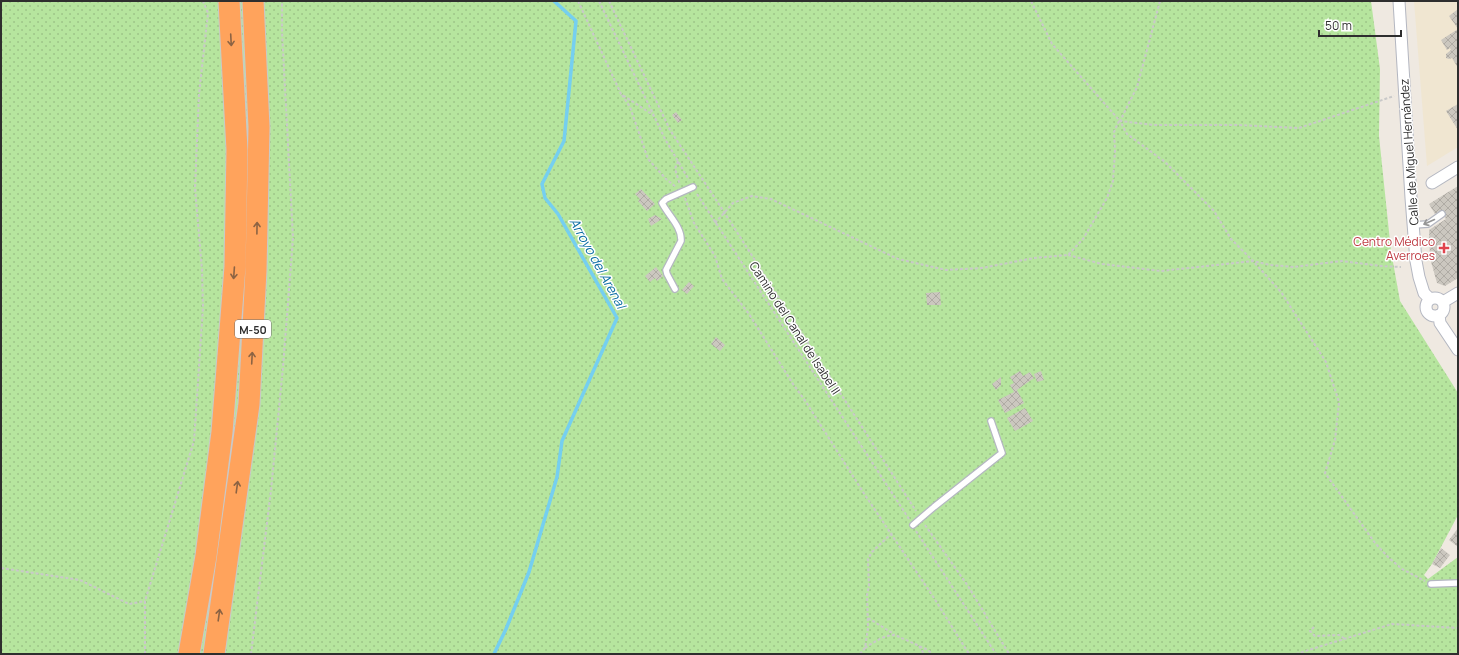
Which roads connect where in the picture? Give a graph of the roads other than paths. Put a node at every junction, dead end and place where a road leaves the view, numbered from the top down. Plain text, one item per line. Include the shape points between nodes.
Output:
1 (228, 1) edge
2 (253, 1) edge
3 (1399, 1) edge
4 (1458, 167) edge
5 (1432, 184) dead end
6 (693, 187) road end
7 (1442, 214) dead end
8 (1414, 225) junction
9 (675, 289) dead end
10 (1458, 293) edge
11 (1430, 299) junction
12 (1443, 302) junction
13 (1439, 315) junction
14 (229, 342) junction
15 (1458, 350) edge
16 (991, 421) dead end
17 (913, 525) road end
18 (1458, 582) edge
19 (1431, 584) road end
20 (175, 654) edge
21 (189, 654) edge
22 (214, 654) edge

1 -> 14 highway, M-50 via 237,150 235,267
22 -> 2 highway, M-50 via 249,404 256,270 259,127
3 - 8 street, Calle de Miguel Hernández
4 - 5 street
6 - 9 lane via 662,203 682,237 666,270
7 -> 8 lane via 1428,224
8 - 11 street, Calle de Miguel Hernández via 1419,278 1424,293
10 - 12 street
11 - 12 street via 1437,298
11 - 13 street, Calle de Miguel Hernández via 1426,306 1428,313
12 - 13 street via 1444,308
13 - 15 street, Calle de Miguel Hernández via 1440,323
14 - 20 highway via 220,372 194,558
14 - 21 highway, M-50 via 222,432 206,556
16 - 17 lane via 1002,453
18 - 19 lane

